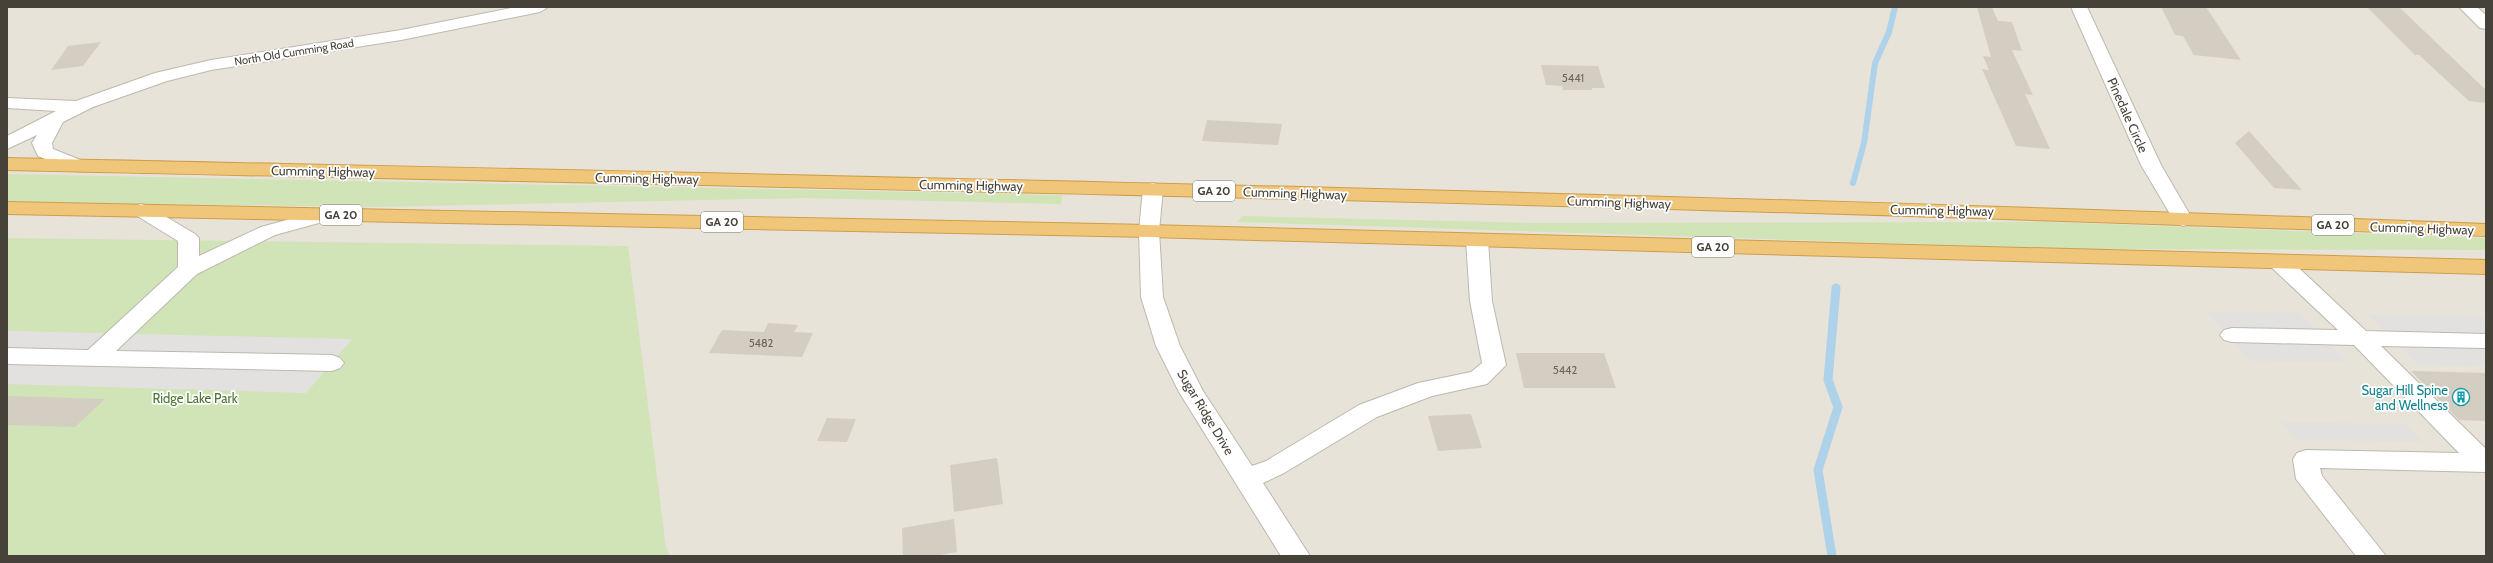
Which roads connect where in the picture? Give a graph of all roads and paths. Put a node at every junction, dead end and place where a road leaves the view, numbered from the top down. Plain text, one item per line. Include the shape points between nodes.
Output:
1 (540, 7) edge
2 (2079, 7) edge
3 (2467, 7) edge
4 (2486, 24) edge
5 (7, 103) edge
6 (77, 107) junction
7 (55, 120) junction
8 (7, 143) edge
9 (7, 164) edge
10 (76, 165) junction
11 (1153, 189) junction
12 (7, 208) edge
13 (141, 210) junction
14 (330, 214) junction
15 (2183, 220) junction
16 (2486, 230) edge
17 (1149, 231) junction
18 (1477, 240) junction
19 (2278, 261) junction
20 (2486, 267) edge
21 (189, 269) junction
22 (2232, 335) dead end
23 (2359, 337) junction
24 (2486, 341) edge
25 (7, 356) edge
26 (94, 358) junction
27 (332, 363) dead end
28 (1246, 479) junction
29 (1296, 556) edge
30 (2372, 556) edge

1 - 6 street, North Old Cumming Road via 401,35 211,66 135,85
2 - 15 street, Pinedale Circle via 2151,165
3 - 4 street
5 - 6 street
6 - 7 street, North Old Cumming Road
7 - 8 street, North Old Cumming Road
7 - 10 street, North Old Cumming Road via 42,143 45,152
9 - 10 highway, Cumming Highway / GA 20
10 - 11 highway, Cumming Highway / GA 20
11 - 15 highway, Cumming Highway / GA 20 via 1996,211
11 - 17 street, Sugar Ridge Drive
12 - 13 highway, GA 20
13 - 14 highway, GA 20
13 - 21 street via 188,238
14 - 17 highway, GA 20
14 - 21 street via 268,231
15 - 16 highway, Cumming Highway / GA 20
17 - 18 highway, GA 20
17 - 28 street, Sugar Ridge Drive via 1152,297 1168,346 1190,392
18 - 19 highway, GA 20
18 - 28 street via 1481,301 1494,365 1479,378 1427,389 1368,411 1275,467
19 - 20 highway, GA 20
19 - 23 street
21 - 26 street
22 - 23 street
23 - 24 street
23 - 30 street via 2484,463 2306,459 2309,479
25 - 26 street
26 - 27 street
28 - 29 street, Sugar Ridge Drive

